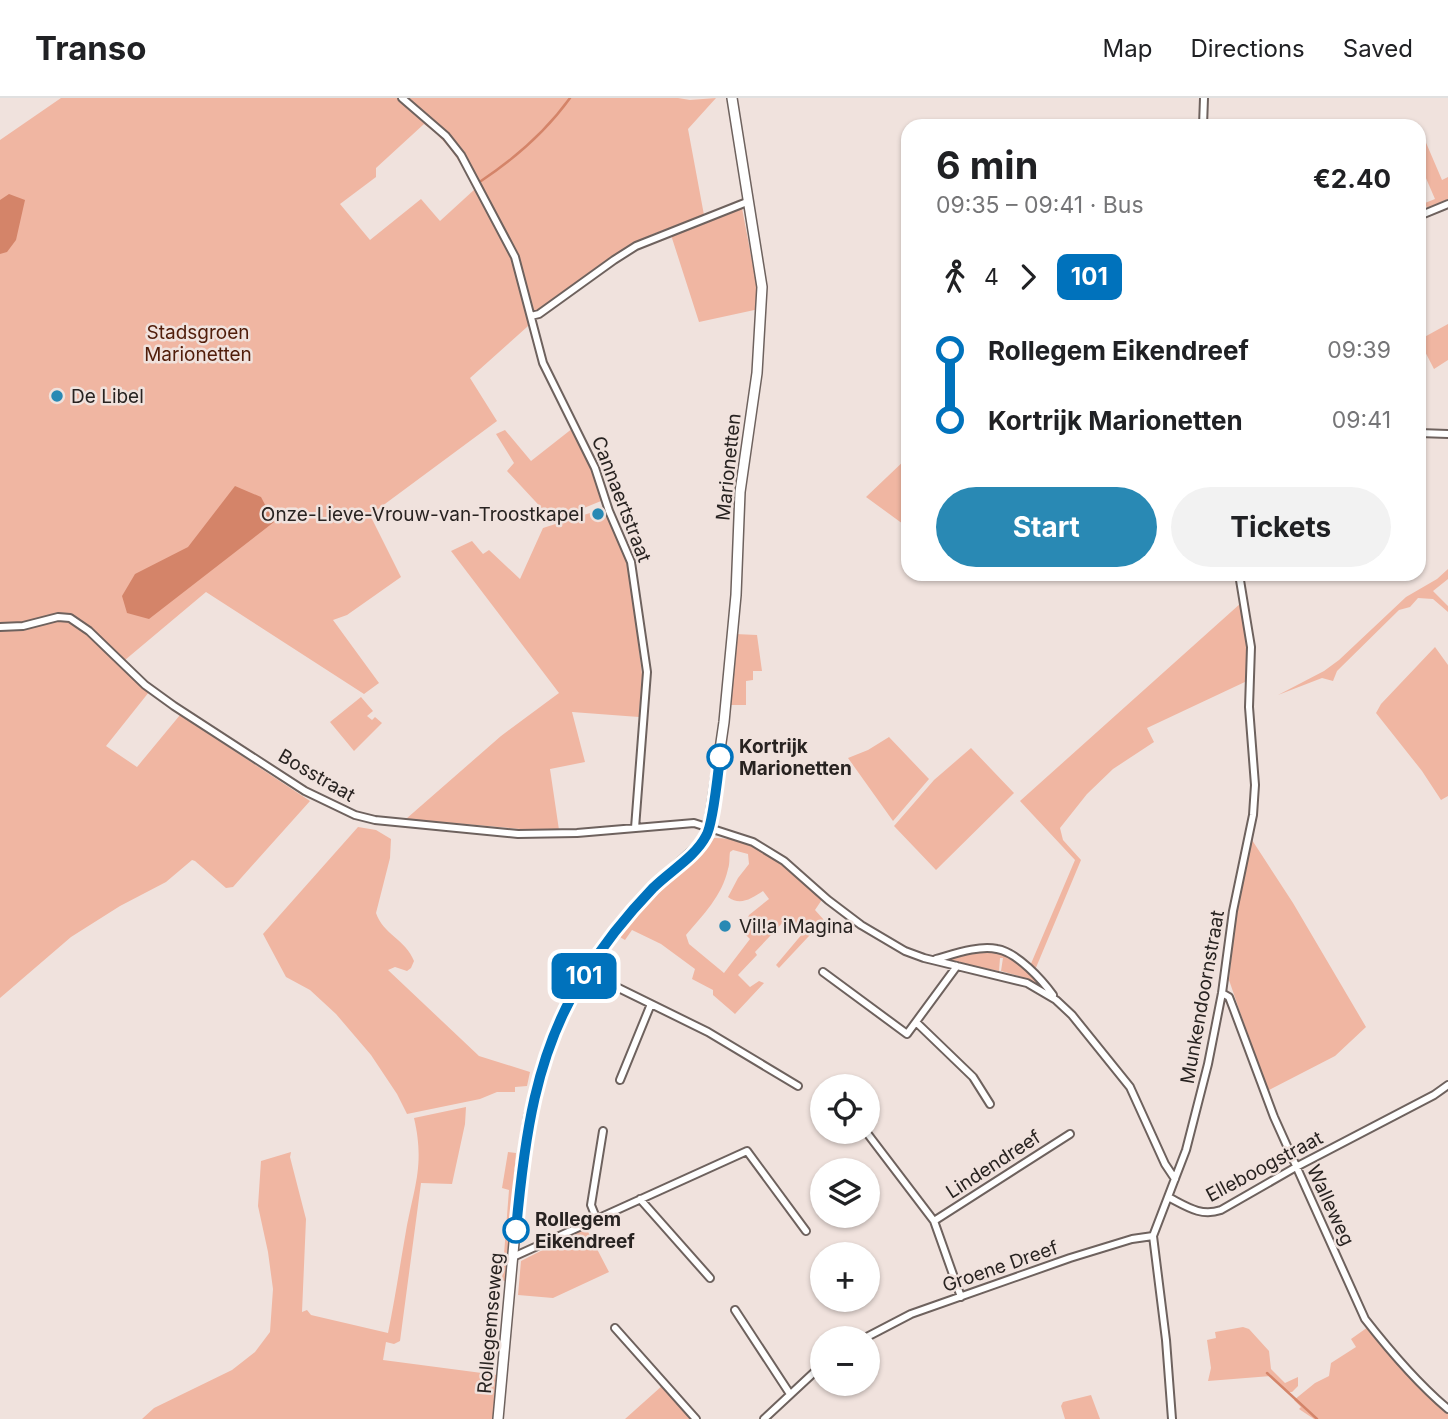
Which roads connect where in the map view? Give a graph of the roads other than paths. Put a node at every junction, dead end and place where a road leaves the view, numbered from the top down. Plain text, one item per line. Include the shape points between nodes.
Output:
1 (402, 98) edge
2 (732, 98) edge
3 (740, 98) edge
4 (1204, 98) edge
5 (734, 113) junction
6 (1203, 119) edge
7 (747, 202) junction
8 (1448, 204) edge
9 (1426, 213) edge
10 (531, 316) junction
11 (1426, 433) edge
12 (1448, 434) edge
13 (1241, 581) edge
14 (0, 627) edge
15 (709, 827) junction
16 (635, 828) junction
17 (933, 960) junction
18 (957, 966) junction
19 (586, 972) junction
20 (823, 972) dead end
21 (1222, 993) junction
22 (1056, 1000) junction
23 (651, 1004) junction
24 (916, 1023) junction
25 (620, 1080) dead end
26 (1448, 1085) edge
27 (798, 1086) dead end
28 (990, 1104) dead end
29 (603, 1131) dead end
30 (1070, 1134) dead end
31 (875, 1144) edge
32 (1296, 1167) junction
33 (1175, 1179) junction
34 (1168, 1196) junction
35 (640, 1199) junction
36 (597, 1220) junction
37 (934, 1221) junction
38 (806, 1231) dead end
39 (1153, 1236) junction
40 (513, 1257) junction
41 (710, 1278) dead end
42 (961, 1297) junction
43 (735, 1310) dead end
44 (615, 1328) dead end
45 (880, 1330) edge
46 (810, 1376) edge
47 (790, 1394) junction
48 (1448, 1409) edge
49 (498, 1419) edge
50 (696, 1419) edge
51 (764, 1419) edge
52 (1172, 1419) edge

1 - 10 street, Cannaertstraat via 461,155 515,257
2 - 5 street, Marionetten
3 - 5 street
4 - 6 street
5 - 7 street, Marionetten
7 - 10 street via 636,246
7 - 15 street, Marionetten via 762,311 740,492 724,722
8 - 9 street
10 - 16 street, Cannaertstraat via 543,363 595,468 635,574 647,672
11 - 12 street
13 - 21 street, Munkendoornstraat via 1251,647 1249,707 1255,785
14 - 16 street, Bosstraat via 70,618 174,706 304,791 355,816 518,834
15 - 16 street, Bosstraat via 694,823
15 - 17 street, Bosstraat via 770,851 861,926 905,951
15 - 19 street, Rollegemseweg via 698,846 646,896
17 - 18 street, Bosstraat
17 - 22 street via 986,948 1002,950 1029,969
18 - 22 street, Bosstraat via 1027,983
18 - 24 street
19 - 23 street
19 - 40 street, Rollegemseweg via 553,1034 529,1116
20 - 24 street via 907,1034
21 - 32 street, Walleweg via 1234,1010
21 - 33 street, Munkendoornstraat via 1194,1124
22 - 33 street via 1130,1087
23 - 25 street
23 - 27 street
24 - 28 street via 973,1077
26 - 32 street, Elleboogstraat
29 - 36 street via 592,1205
30 - 37 street, Lindendreef
31 - 37 street, Lindendreef
32 - 34 street, Elleboogstraat via 1214,1213 1200,1213
32 - 48 street, Walleweg via 1365,1319
33 - 34 street, Munkendoornstraat
34 - 39 street, Munkendoornstraat
35 - 36 street
35 - 38 street via 747,1151
35 - 41 street
36 - 40 street
37 - 42 street, Lindendreef
39 - 42 street, Groene Dreef via 1070,1258
39 - 52 street, Munkendoornstraat
40 - 49 street, Rollegemseweg
42 - 45 street, Groene Dreef
43 - 47 street
44 - 50 street
46 - 47 street
47 - 51 street

